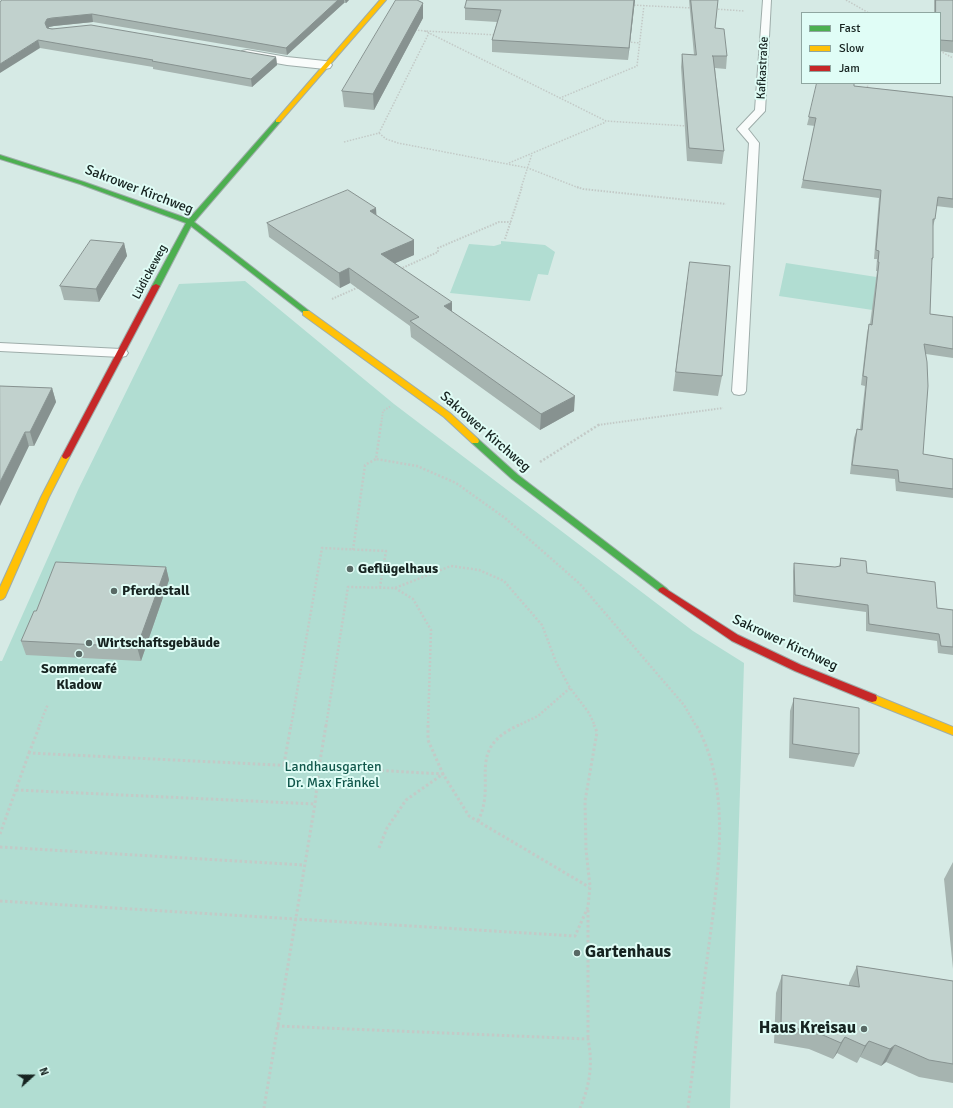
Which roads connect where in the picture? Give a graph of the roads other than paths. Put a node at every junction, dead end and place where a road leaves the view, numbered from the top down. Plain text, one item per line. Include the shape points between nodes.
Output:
1 (383, 0) edge
2 (767, 0) edge
3 (233, 52) edge
4 (325, 65) junction
5 (0, 157) edge
6 (190, 222) junction
7 (0, 347) edge
8 (121, 353) junction
9 (739, 391) road end
10 (0, 598) edge
11 (953, 731) edge

1 - 4 street, Lüdickeweg
2 - 9 lane, Kafkastraße via 760,111 742,129 754,143
3 - 4 street
4 - 6 street, Lüdickeweg
5 - 6 street, Sakrower Kirchweg
6 - 8 street, Lüdickeweg
6 - 11 street, Sakrower Kirchweg via 304,311 447,415 516,477 671,596 735,638 798,668
7 - 8 lane
8 - 10 street, Lüdickeweg via 45,497

